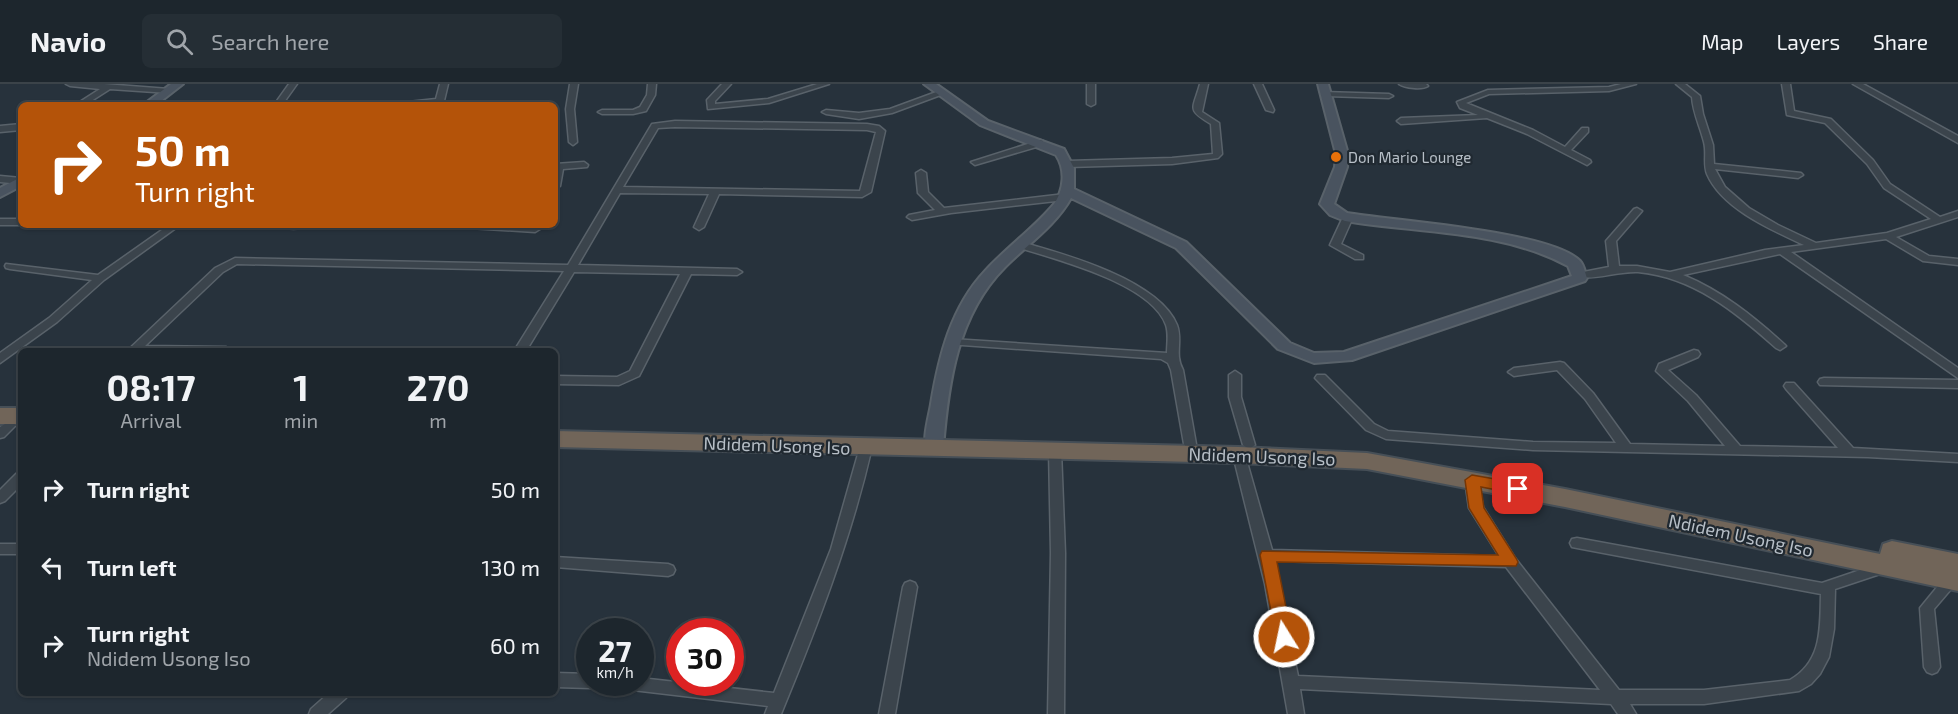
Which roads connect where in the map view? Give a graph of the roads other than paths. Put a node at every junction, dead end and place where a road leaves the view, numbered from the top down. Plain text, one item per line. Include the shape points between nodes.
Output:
1 (70, 84) edge
2 (293, 84) edge
3 (444, 84) edge
4 (574, 84) edge
5 (652, 84) edge
6 (727, 84) edge
7 (825, 84) edge
8 (929, 84) edge
9 (1091, 84) edge
10 (1204, 84) edge
11 (1258, 84) edge
12 (1403, 84) edge
13 (1632, 84) edge
14 (1680, 84) edge
15 (1786, 84) edge
16 (1857, 84) edge
17 (1424, 86) dead end
18 (108, 87) junction
19 (174, 87) edge
20 (1324, 89) edge
21 (942, 93) junction
22 (1389, 96) dead end
23 (84, 102) edge
24 (153, 102) edge
25 (280, 102) edge
26 (439, 102) edge
27 (1091, 104) dead end
28 (1270, 110) dead end
29 (602, 112) dead end
30 (826, 112) dead end
31 (1488, 116) junction
32 (1401, 121) dead end
33 (18, 128) edge
34 (0, 129) edge
35 (1585, 130) dead end
36 (1958, 140) edge
37 (573, 142) dead end
38 (1040, 143) junction
39 (1566, 151) junction
40 (975, 162) dead end
41 (1587, 162) dead end
42 (1068, 164) junction
43 (584, 165) dead end
44 (1710, 166) junction
45 (558, 167) edge
46 (921, 173) dead end
47 (1798, 175) dead end
48 (0, 179) edge
49 (18, 181) edge
50 (18, 183) edge
51 (617, 190) junction
52 (715, 192) junction
53 (0, 193) edge
54 (1066, 194) junction
55 (941, 211) junction
56 (1637, 211) dead end
57 (1958, 214) edge
58 (912, 217) dead end
59 (1348, 217) junction
60 (1938, 220) junction
61 (0, 222) edge
62 (18, 222) edge
63 (699, 227) dead end
64 (170, 228) edge
65 (519, 228) edge
66 (536, 229) dead end
67 (1888, 236) junction
68 (1021, 245) junction
69 (1818, 248) junction
70 (1780, 250) junction
71 (1359, 257) dead end
72 (1958, 262) edge
73 (10, 266) dead end
74 (571, 269) junction
75 (1614, 270) junction
76 (687, 271) junction
77 (737, 272) dead end
78 (1582, 275) junction
79 (1671, 275) junction
80 (100, 278) junction
81 (952, 342) junction
82 (1780, 346) dead end
83 (136, 348) edge
84 (522, 348) edge
85 (1694, 354) dead end
86 (0, 359) edge
87 (1172, 361) junction
88 (1514, 372) dead end
89 (1958, 374) edge
90 (1235, 375) dead end
91 (1321, 378) dead end
92 (558, 380) edge
93 (1824, 382) dead end
94 (1958, 384) edge
95 (1790, 386) dead end
96 (558, 430) edge
97 (558, 439) edge
98 (934, 444) junction
99 (1190, 444) junction
100 (867, 447) junction
101 (1626, 448) junction
102 (1055, 450) junction
103 (1244, 450) junction
104 (1736, 450) junction
105 (1849, 452) junction
106 (1958, 458) edge
107 (18, 480) edge
108 (1472, 480) junction
109 (0, 498) edge
110 (1577, 543) dead end
111 (0, 549) edge
112 (18, 549) edge
113 (1268, 555) junction
114 (558, 562) edge
115 (1510, 562) junction
116 (1888, 566) junction
117 (668, 570) dead end
118 (1956, 574) edge
119 (910, 587) dead end
120 (1828, 590) junction
121 (1932, 668) dead end
122 (558, 680) edge
123 (576, 681) edge
124 (1291, 682) junction
125 (654, 688) edge
126 (337, 696) edge
127 (1613, 697) junction
128 (776, 707) edge
129 (317, 714) edge
130 (887, 714) edge
131 (1056, 714) edge
132 (1296, 714) edge
133 (1628, 714) edge

1 - 18 street
2 - 25 street
3 - 26 street
4 - 37 street via 570,109
5 - 29 street via 643,109
6 - 7 street via 711,99 711,107 769,101
8 - 21 street
9 - 27 street
10 - 42 street via 1198,112 1215,123 1218,154 1173,161
11 - 28 street
12 - 17 street
13 - 31 street via 1599,90 1488,92 1461,102
14 - 44 street via 1696,96 1696,115 1709,147
15 - 60 street via 1790,113 1828,121 1870,162 1887,186
16 - 36 street
18 - 19 street
18 - 23 street
19 - 24 street
20 - 22 street
20 - 59 street via 1342,154 1327,204
21 - 30 street via 892,111 859,116
21 - 38 street via 984,123
31 - 32 street
31 - 39 street
33 - 34 street
35 - 39 street
38 - 40 street
38 - 42 street via 1060,152
39 - 41 street
42 - 54 street
43 - 45 street
44 - 47 street
44 - 69 street via 1714,178 1752,213
46 - 55 street via 923,193
48 - 49 street
50 - 53 street
51 - 52 street
51 - 52 street via 655,126 661,124 876,128 881,132 866,192 862,194
51 - 74 street
52 - 63 street
54 - 55 street
54 - 68 street via 1057,210
54 - 78 street via 1181,245 1284,346 1317,361 1346,357
55 - 58 street
56 - 75 street via 1611,241
57 - 60 street
59 - 71 street via 1335,245
59 - 78 street via 1467,231 1531,246 1573,262
60 - 67 street
61 - 62 street
64 - 80 street
65 - 66 street
67 - 69 street
67 - 72 street via 1927,258
68 - 81 street via 975,291
68 - 87 street via 1126,283 1162,307 1172,325
69 - 70 street
70 - 79 street
70 - 89 street
73 - 80 street
74 - 76 street
74 - 83 street via 232,262
74 - 84 street
75 - 78 street
75 - 79 street
76 - 77 street
76 - 92 street via 635,373 619,381
79 - 82 street via 1736,307
80 - 86 street via 53,320
81 - 87 street via 1155,354
81 - 98 street
85 - 104 street via 1663,367 1662,371 1692,398
87 - 99 street
88 - 101 street via 1560,366 1589,396
90 - 103 street
91 - 101 street via 1370,427 1386,435 1533,446
93 - 94 street
95 - 105 street
96 - 98 highway, Ndidem Usong Iso
97 - 100 highway, Ndidem Usong Iso
98 - 99 highway, Ndidem Usong Iso
98 - 100 highway, Ndidem Usong Iso
98 - 102 highway, Ndidem Usong Iso
99 - 103 highway, Ndidem Usong Iso
100 - 128 street via 843,534
101 - 104 street
102 - 103 highway, Ndidem Usong Iso
102 - 131 street
103 - 108 highway, Ndidem Usong Iso via 1367,461
103 - 113 street
103 - 118 highway, Ndidem Usong Iso via 1320,447 1496,473
104 - 105 street
105 - 106 street
107 - 109 street
108 - 115 street via 1476,508
108 - 116 highway, Ndidem Usong Iso
110 - 120 street
111 - 112 street
113 - 115 street
113 - 124 street
114 - 117 street
115 - 127 street
116 - 118 highway, Ndidem Usong Iso
116 - 120 street via 1832,583
118 - 121 street via 1928,608
119 - 130 street
120 - 127 street via 1827,634 1815,672 1805,681 1793,686 1704,697
122 - 123 street
124 - 127 street
124 - 132 street
125 - 128 street
126 - 129 street
127 - 133 street

